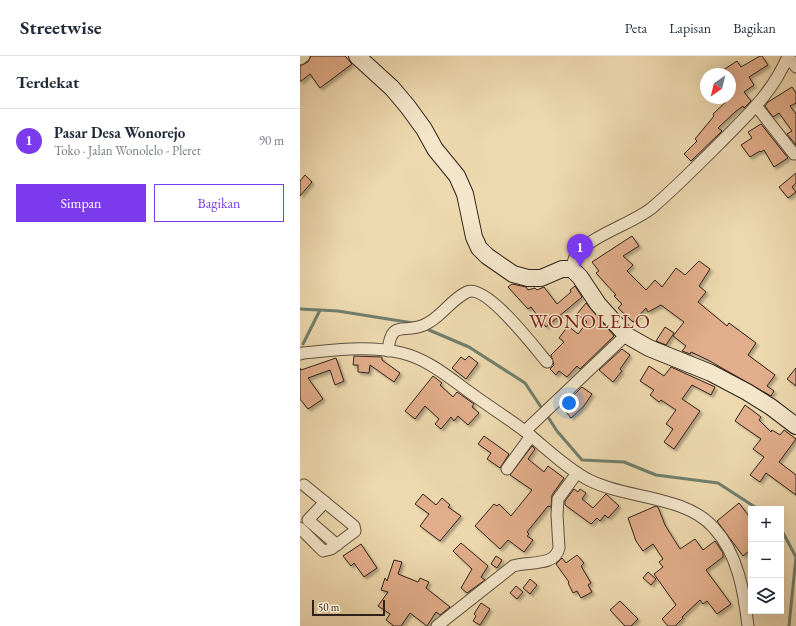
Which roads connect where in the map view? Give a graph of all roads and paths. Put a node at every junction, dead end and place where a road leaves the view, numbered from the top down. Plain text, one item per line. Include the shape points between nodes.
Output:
1 (304, 56) edge
2 (788, 56) edge
3 (300, 59) edge
4 (365, 59) edge
5 (796, 67) edge
6 (757, 107) junction
7 (794, 154) dead end
8 (572, 269) junction
9 (626, 335) junction
10 (388, 351) junction
11 (301, 352) edge
12 (547, 362) dead end
13 (796, 426) edge
14 (528, 434) junction
15 (507, 469) dead end
16 (577, 473) junction
17 (304, 485) dead end
18 (325, 502) junction
19 (300, 528) edge
20 (338, 545) junction
21 (437, 626) edge
22 (748, 626) edge

1 - 3 street
2 - 5 street
2 - 6 street via 776,82
4 - 8 main road via 408,107 435,149 457,176 465,194 474,238 486,256 513,274 528,278 541,278 562,269
6 - 7 street
6 - 8 street via 652,208 591,242 579,252
8 - 9 main road via 598,304
9 - 13 main road via 649,348 712,373 771,407
9 - 14 street via 542,416
10 - 11 street via 368,348
10 - 12 street via 394,331 429,323 462,295 475,291 507,316
10 - 14 street via 403,353 432,366
14 - 15 street
14 - 16 street
16 - 21 street via 558,499 558,554 554,559 513,566
16 - 22 street via 603,486 683,507 714,527 727,545 736,565
17 - 18 street
18 - 20 street via 308,520
18 - 20 street via 354,526 356,531
19 - 20 street via 323,551

